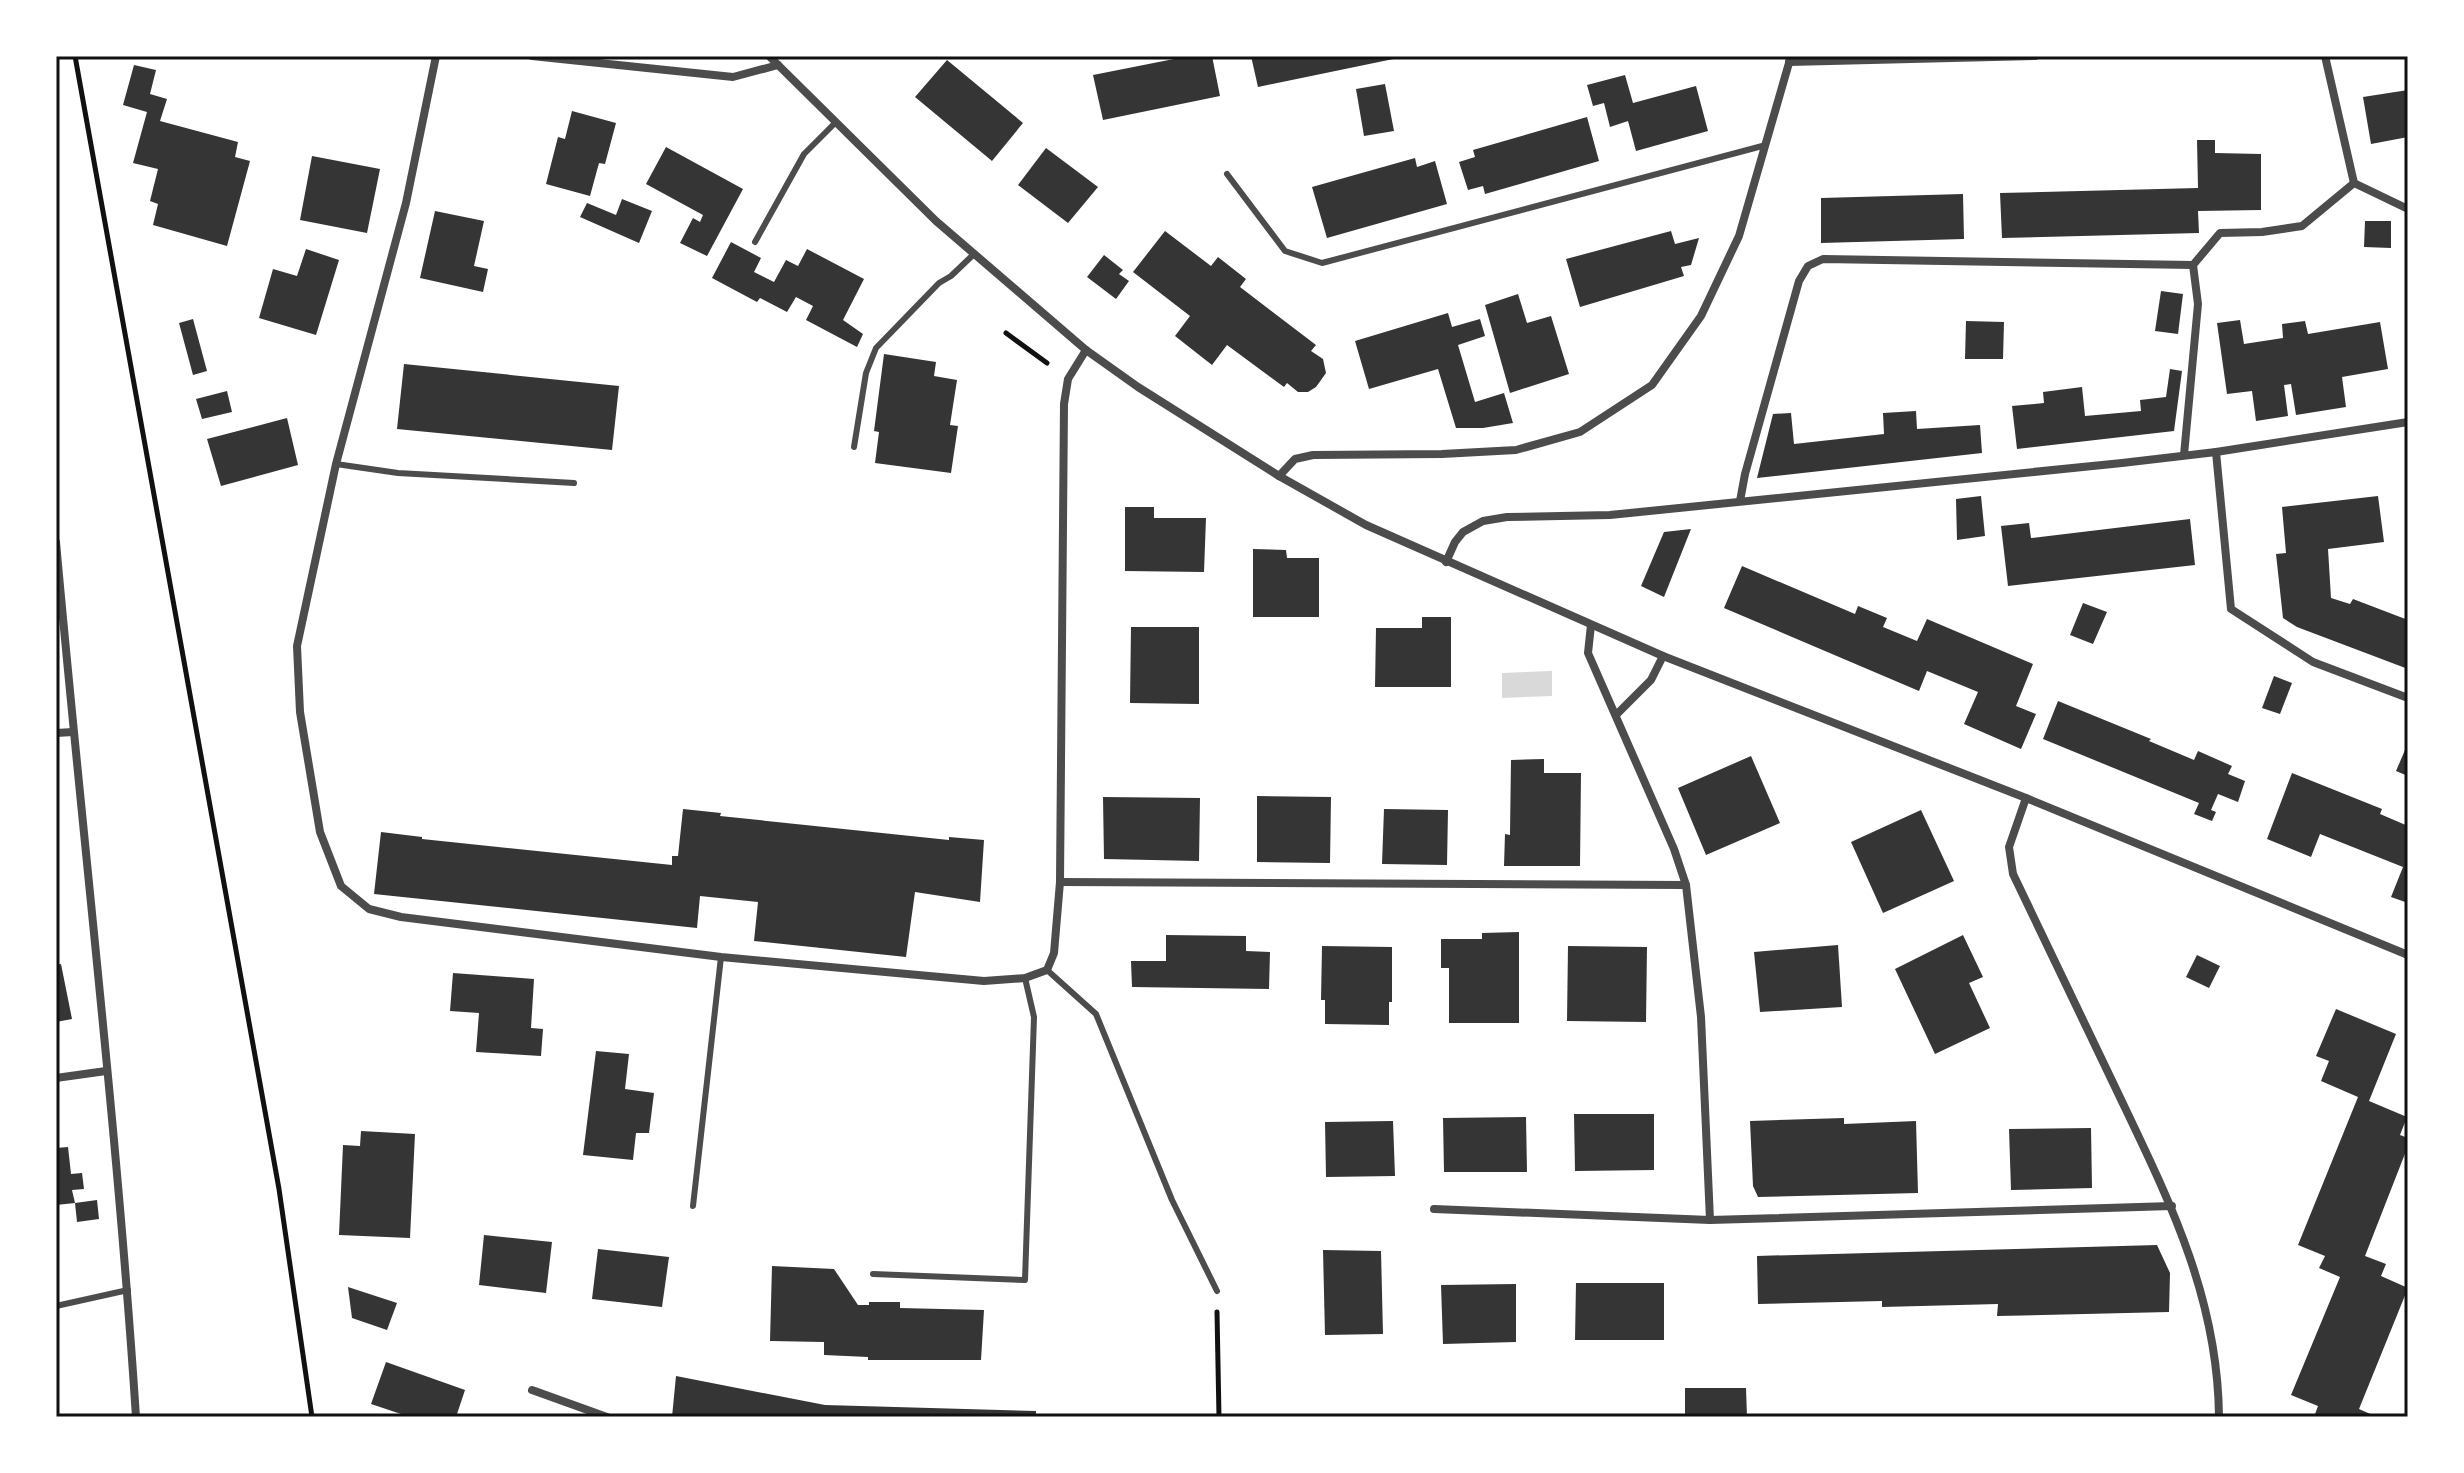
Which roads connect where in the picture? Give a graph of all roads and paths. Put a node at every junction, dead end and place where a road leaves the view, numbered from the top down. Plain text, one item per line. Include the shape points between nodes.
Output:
1 (75, 56) edge
2 (436, 56) edge
3 (532, 56) edge
4 (769, 56) edge
5 (2035, 56) edge
6 (2325, 56) edge
7 (1790, 59) edge
8 (778, 65) junction
9 (836, 122) junction
10 (1766, 145) junction
11 (1227, 174) dead end
12 (2354, 183) junction
13 (2408, 209) edge
14 (755, 242) dead end
15 (974, 254) junction
16 (2193, 265) junction
17 (1006, 333) dead end
18 (1020, 343) dead end
19 (1086, 350) junction
20 (2408, 422) edge
21 (854, 447) dead end
22 (2216, 452) junction
23 (2184, 455) junction
24 (336, 464) junction
25 (1279, 476) junction
26 (574, 483) dead end
27 (1740, 501) junction
28 (56, 542) edge
29 (1446, 562) junction
30 (1591, 625) junction
31 (1663, 656) junction
32 (2408, 698) edge
33 (1616, 715) junction
34 (73, 732) junction
35 (56, 733) edge
36 (2026, 798) junction
37 (1060, 882) junction
38 (1686, 885) junction
39 (2408, 955) edge
40 (721, 957) junction
41 (1047, 970) junction
42 (1025, 978) junction
43 (106, 1071) junction
44 (56, 1078) edge
45 (693, 1206) dead end
46 (2172, 1206) junction
47 (1434, 1209) dead end
48 (1710, 1220) junction
49 (873, 1274) dead end
50 (128, 1290) junction
51 (1217, 1291) joint
52 (56, 1306) edge
53 (532, 1390) dead end
54 (136, 1417) edge
55 (312, 1417) edge
56 (607, 1417) edge
57 (1219, 1417) edge
58 (2219, 1417) edge

1 - 55 path via 286,1233
2 - 24 street via 406,203
3 - 8 street via 733,77
4 - 8 street
5 - 7 street
6 - 12 street
7 - 10 street
8 - 9 street
9 - 14 lane via 804,154
9 - 15 street
10 - 11 lane via 1322,263 1285,251
10 - 25 street via 1739,236 1701,316 1652,385 1580,432 1516,450 1313,455 1295,459
12 - 13 street
12 - 16 street via 2302,226 2220,233
15 - 19 street
15 - 21 lane via 876,348 866,373
16 - 23 street via 2198,304
16 - 27 street via 1823,259 1808,266 1799,281
17 - 18 path
19 - 25 street
19 - 37 street via 1068,379 1064,404
20 - 22 street
22 - 23 street
22 - 32 street via 2231,609 2313,662
23 - 27 street
24 - 26 lane via 398,473
24 - 40 street via 297,646 300,712 320,832 341,886 369,909 401,917
25 - 29 street
27 - 29 street via 1483,521 1463,532
28 - 34 street
29 - 30 street
30 - 31 street
30 - 33 street via 1588,653
31 - 33 street via 1651,680
31 - 36 street
33 - 38 street
34 - 35 street
34 - 43 street
36 - 39 street
36 - 46 street via 2009,847 2013,874
37 - 38 street
37 - 41 street via 1054,953
38 - 48 street via 1701,1017
40 - 42 street via 984,981
40 - 45 lane
41 - 42 street
41 - 51 lane via 1096,1014 1172,1200
42 - 49 lane via 1034,1017 1025,1280
43 - 44 street
43 - 50 street
46 - 48 street
46 - 58 street via 2204,1295
47 - 48 street
50 - 52 lane
50 - 54 street
51 - 57 path
53 - 56 street

